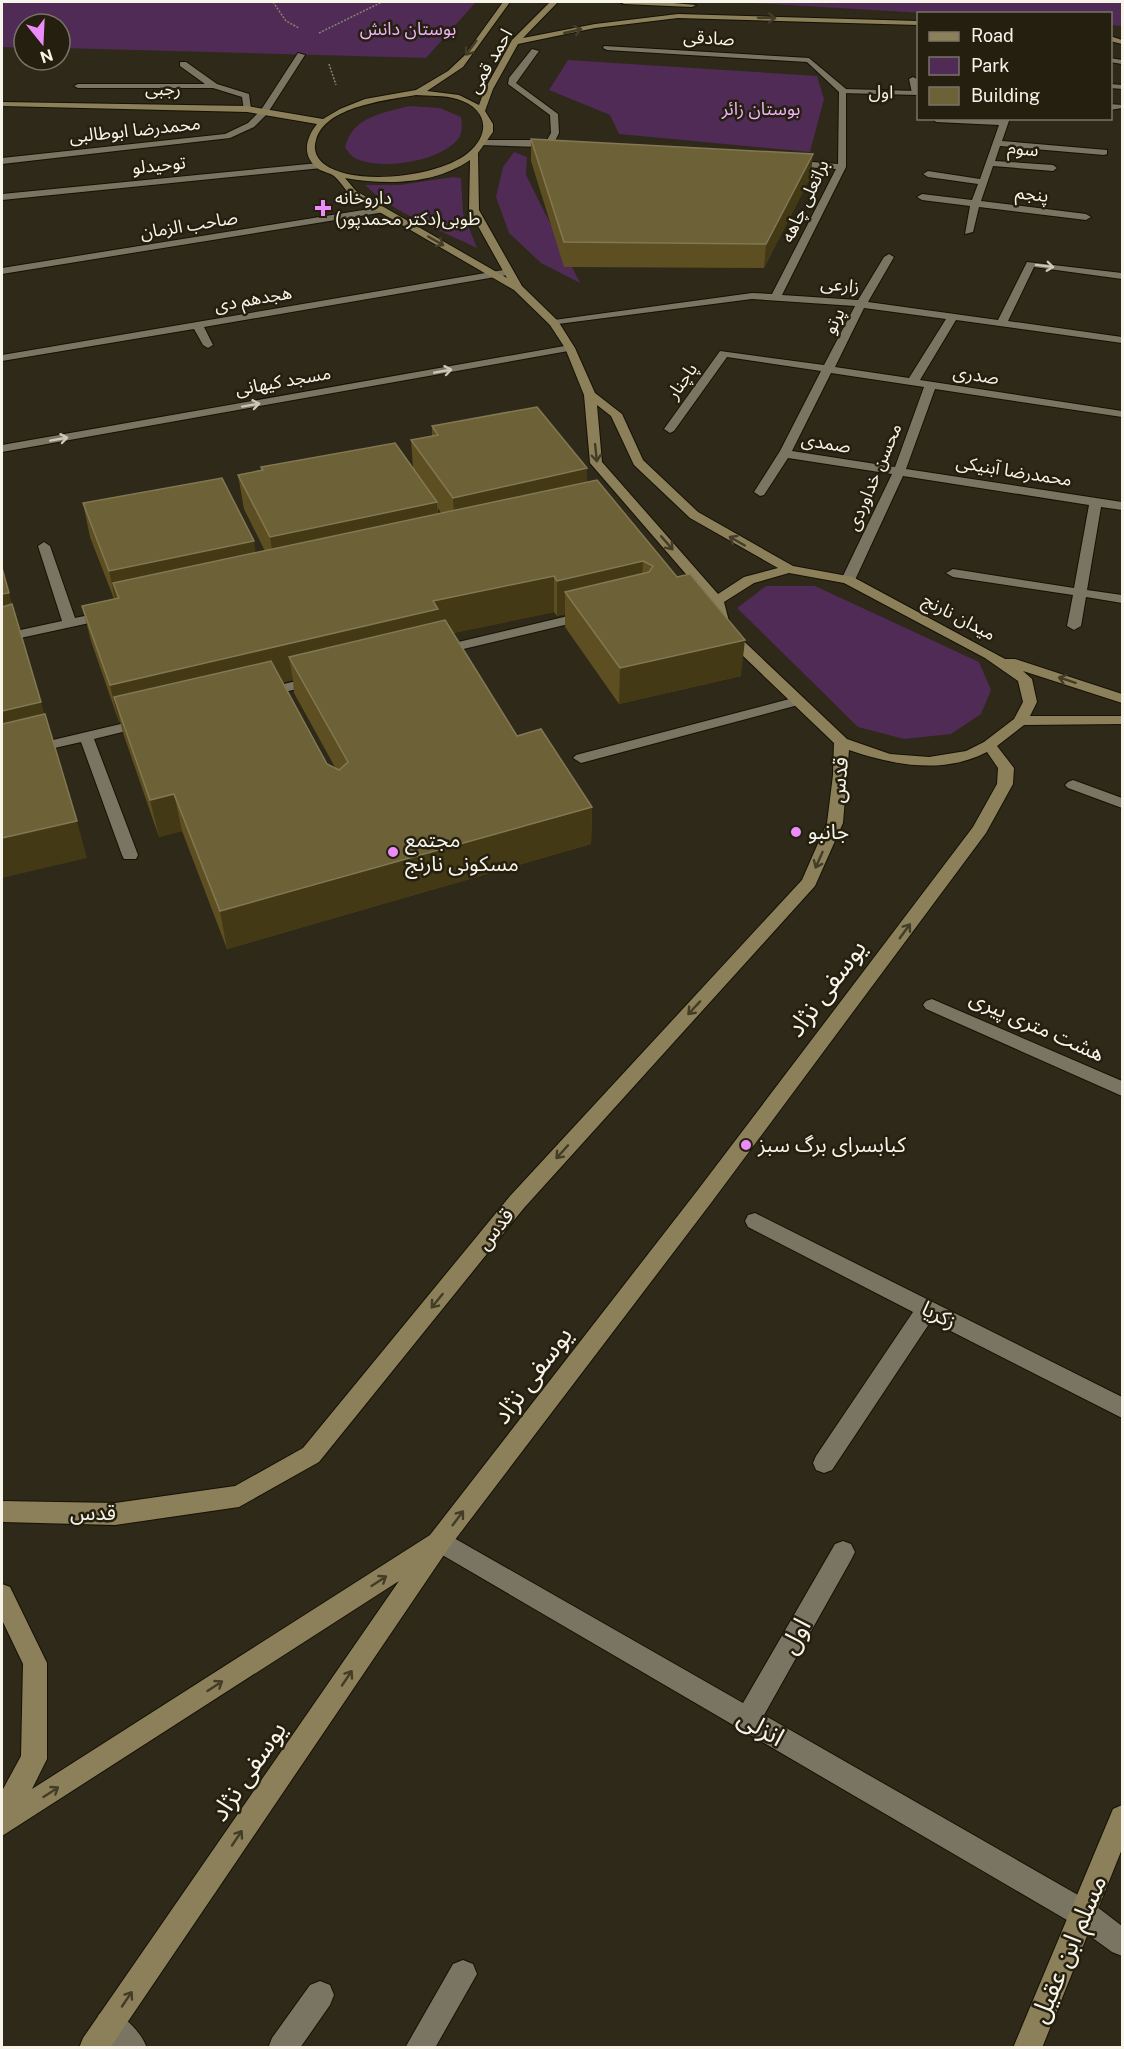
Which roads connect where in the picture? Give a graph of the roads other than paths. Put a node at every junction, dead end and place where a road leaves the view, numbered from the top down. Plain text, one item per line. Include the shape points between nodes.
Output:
1 (506, 2) edge
2 (554, 2) edge
3 (624, 2) edge
4 (707, 6) dead end
5 (777, 10) dead end
6 (917, 17) edge
7 (917, 22) edge
8 (516, 42) junction
9 (608, 48) dead end
10 (536, 51) dead end
11 (301, 55) dead end
12 (183, 64) dead end
13 (913, 79) dead end
14 (214, 86) junction
15 (78, 87) dead end
16 (843, 91) junction
17 (416, 93) junction
18 (917, 93) edge
19 (2, 104) edge
20 (247, 109) junction
21 (481, 110) junction
22 (264, 112) junction
23 (983, 120) edge
24 (1006, 121) edge
25 (323, 122) junction
26 (484, 143) junction
27 (550, 143) junction
28 (997, 143) junction
29 (583, 146) edge
30 (1104, 152) dead end
31 (474, 154) junction
32 (2, 161) edge
33 (782, 162) edge
34 (990, 163) junction
35 (320, 166) junction
36 (842, 167) junction
37 (1053, 168) dead end
38 (336, 173) junction
39 (928, 174) dead end
40 (983, 182) junction
41 (2, 197) edge
42 (922, 197) dead end
43 (975, 204) junction
44 (382, 210) junction
45 (1086, 217) dead end
46 (968, 232) dead end
47 (889, 257) dead end
48 (2, 271) edge
49 (509, 272) junction
50 (495, 275) junction
51 (1122, 276) edge
52 (518, 288) junction
53 (777, 296) junction
54 (861, 304) junction
55 (954, 316) junction
56 (554, 323) junction
57 (1002, 323) junction
58 (198, 325) junction
59 (1122, 340) edge
60 (208, 345) dead end
61 (570, 348) junction
62 (2, 358) edge
63 (829, 370) junction
64 (912, 383) junction
65 (930, 386) junction
66 (590, 395) junction
67 (1121, 410) edge
68 (670, 429) dead end
69 (2, 449) edge
70 (786, 451) junction
71 (899, 472) junction
72 (760, 492) dead end
73 (628, 499) junction
74 (1096, 502) junction
75 (612, 504) edge
76 (1122, 506) edge
77 (44, 546) dead end
78 (789, 569) junction
79 (953, 573) dead end
80 (848, 580) junction
81 (1081, 593) junction
82 (1122, 599) edge
83 (717, 601) junction
84 (607, 610) edge
85 (126, 611) edge
86 (70, 623) junction
87 (1074, 627) dead end
88 (2, 638) edge
89 (422, 655) edge
90 (990, 655) junction
91 (329, 677) edge
92 (248, 697) edge
93 (1122, 699) edge
94 (797, 701) junction
95 (155, 719) edge
96 (1122, 720) edge
97 (1020, 721) junction
98 (86, 736) junction
99 (842, 742) junction
100 (989, 745) junction
101 (2, 756) edge
102 (581, 758) dead end
103 (1073, 785) dead end
104 (1122, 803) edge
105 (130, 855) dead end
106 (932, 1005) dead end
107 (1122, 1089) edge
108 (755, 1221) dead end
109 (927, 1309) junction
110 (1122, 1408) edge
111 (824, 1463) dead end
112 (2, 1512) edge
113 (440, 1541) junction
114 (843, 1552) dead end
115 (2, 1595) edge
116 (748, 1719) junction
117 (2, 1816) edge
118 (1122, 1818) edge
119 (2, 1824) edge
120 (1082, 1913) junction
121 (1122, 1942) edge
122 (463, 1974) dead end
123 (320, 1995) dead end
124 (101, 2036) edge
125 (133, 2048) edge
126 (282, 2048) edge
127 (419, 2048) edge
128 (1027, 2048) edge

1 -> 17 street, احمد قمی via 456,69
2 - 8 street, احمد قمی
3 - 4 street
5 - 6 street
8 -> 7 street via 595,26 678,16
8 - 21 street, احمد قمی
9 - 16 street, صادقی via 809,60
10 - 27 street via 512,84 554,114 555,133
11 - 22 street
12 - 14 street
13 - 18 street
14 - 15 street
14 - 20 street via 246,96
16 - 18 street, اول
16 - 36 street, براتعلی چاهه
17 - 21 street via 463,98
17 - 25 street via 370,100
19 - 20 street, رجبی
20 - 22 street, رجبی
21 - 26 street via 489,122 489,135
22 - 25 street, رجبی
22 - 32 street, محمدرضا ابوطالبی via 250,125 227,136
23 - 24 street
24 - 28 street
25 - 35 street via 310,145
26 - 27 street
26 - 31 street
27 - 29 street
28 - 30 street
28 - 34 street
31 - 38 street via 455,166 411,178
31 - 49 street via 474,210
33 - 36 street
34 - 37 street, سوم
34 - 40 street
35 - 38 street
35 - 41 street, توحیدلو
36 - 53 street, براتعلی چاهه
38 - 44 street via 353,193
39 - 40 street
40 - 43 street
42 - 43 street, پنجم
43 - 45 street, پنجم
43 - 46 street
44 - 48 street, صاحب الزمان
44 -> 50 street
47 - 54 street, پرتو
49 - 50 street, هجدهم دی
49 - 52 street
50 - 52 street
50 - 58 street, هجدهم دی
57 -> 51 street via 1031,264
52 - 56 street
53 - 54 street, زارعی
53 - 56 street, زارعی via 752,296
54 - 55 street, زارعی
54 - 63 street, پرتو
55 - 57 street, زارعی
55 - 64 street
56 - 61 street
57 - 59 street, زارعی
58 - 60 street
58 - 62 street, هجدهم دی
61 - 66 street
69 -> 61 street, مسجد کیهانی
63 - 64 street, صدری
63 - 68 street, پاچنار via 724,353
63 - 70 street, صمدی
64 - 65 street, صدری
65 - 67 street, صدری
65 - 71 street, محسن خداوردی
66 -> 73 street via 596,463
78 -> 66 street via 694,515 638,462 616,414
70 - 71 street, صمدی via 791,456
70 - 72 street, صمدی
71 - 74 street, محمدرضا آبنیکی
71 - 80 street, محسن خداوردی
73 - 75 street
73 -> 83 street
74 - 76 street, محمدرضا آبنیکی
74 - 81 street
77 - 86 street
78 - 80 street, میدان نارنج
78 - 83 street, میدان نارنج via 749,580
79 - 81 street
80 - 90 street, میدان نارنج
81 - 82 street
81 - 87 street
83 - 94 street via 724,630
84 - 89 street
85 - 86 street
86 - 88 street
93 -> 90 street
90 - 97 street, میدان نارنج via 1025,679 1030,702
91 - 92 street via 286,694
94 - 99 street
94 - 102 street
95 - 98 street
96 - 97 street
97 - 100 street
98 - 101 street
98 - 105 street
99 - 100 street via 888,758 928,762 970,755
99 -> 112 street, قدس via 835,823 809,882 517,1202 311,1455 239,1496 115,1514
113 -> 100 street, یوسفی نژاد via 980,829 1005,784 1006,768
103 - 104 street
106 - 107 street, هشت متری پیری
108 - 109 street, زکریا
109 - 110 street, زکریا
109 - 111 street
113 - 116 street, انزلی
119 -> 113 street
124 -> 113 street, یوسفی نژاد
114 - 116 street, اول
115 - 117 street via 35,1663 34,1759
116 - 120 street, انزلی
118 - 120 street, مسلم ابن عقیل
120 - 121 street, انزلی
120 - 128 street, مسلم ابن عقیل
122 - 127 street
123 - 126 street
124 - 125 street

